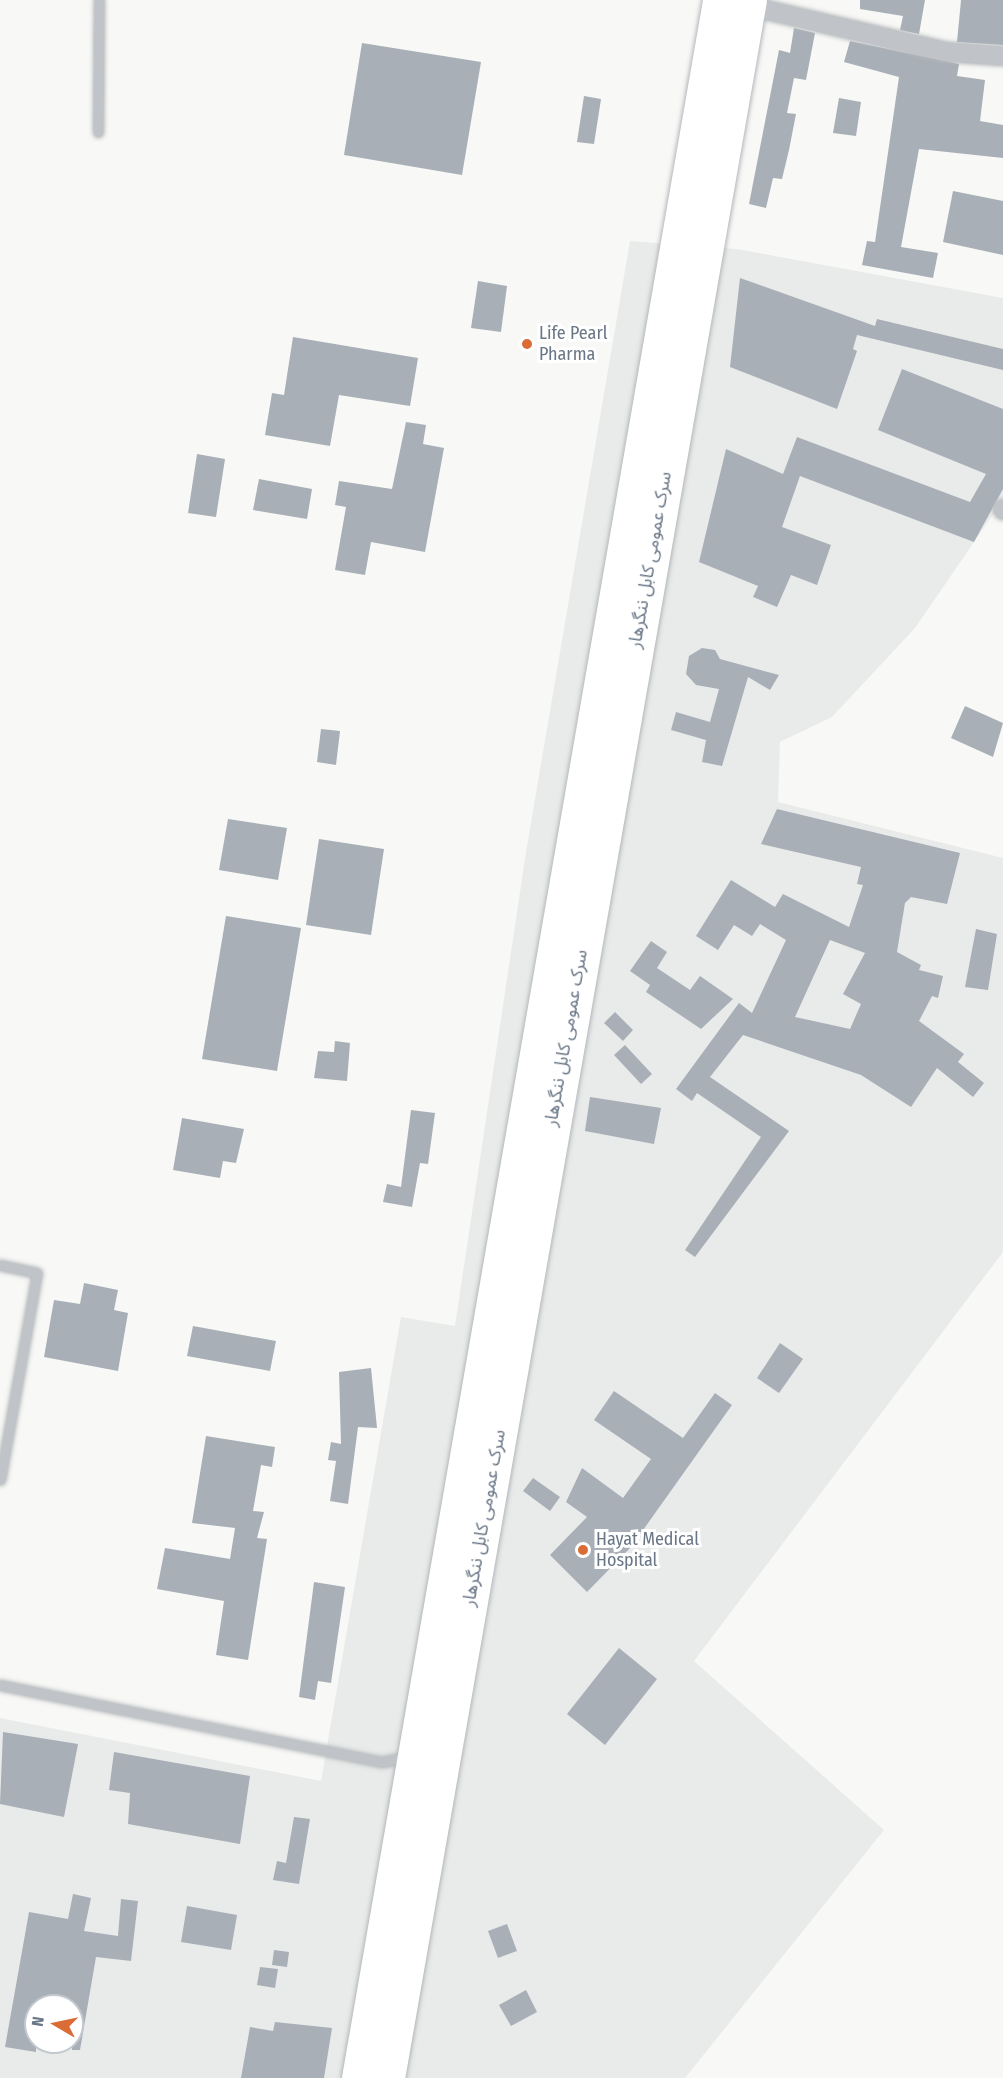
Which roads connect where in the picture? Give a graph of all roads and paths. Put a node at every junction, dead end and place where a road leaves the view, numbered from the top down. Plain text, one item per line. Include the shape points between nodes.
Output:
1 (99, 0) edge
2 (739, 2) edge
3 (1003, 56) edge
4 (98, 132) dead end
5 (0, 1265) edge
6 (0, 1480) edge
7 (0, 1685) edge
8 (425, 1743) junction
9 (358, 2078) edge
10 (388, 2078) edge

1 - 4 lane
2 - 3 street via 946,52
2 - 8 highway, سرک عمومی کابل ننگرهار via 662,410 493,1381
5 - 6 lane via 37,1273
7 - 8 lane via 382,1762
8 - 9 highway, سرک عمومی کابل ننگرهار
8 - 10 highway, سرک عمومی کابل ننگرهار

